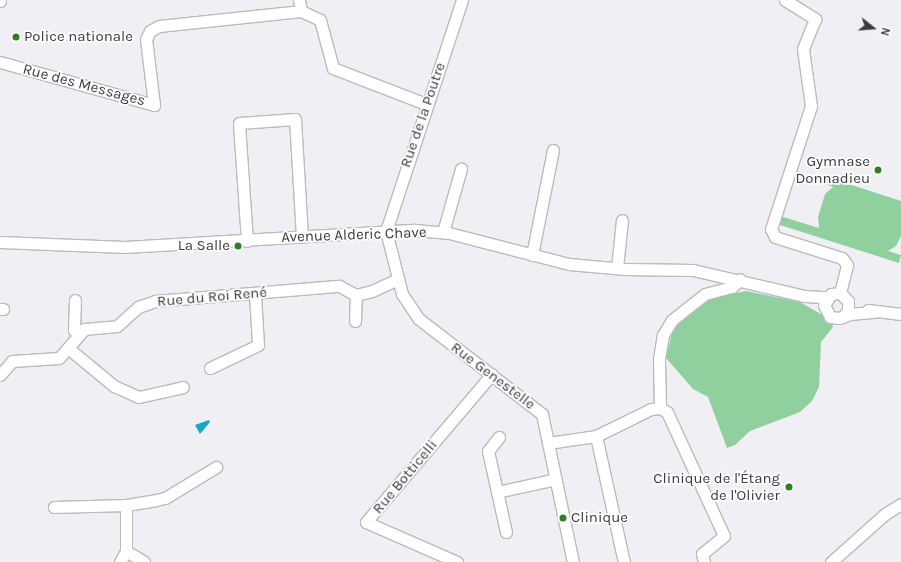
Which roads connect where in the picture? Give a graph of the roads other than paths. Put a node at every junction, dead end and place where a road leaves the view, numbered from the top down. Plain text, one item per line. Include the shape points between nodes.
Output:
1 (462, 0) edge
2 (785, 0) edge
3 (300, 5) edge
4 (0, 62) edge
5 (426, 104) junction
6 (553, 150) dead end
7 (461, 169) dead end
8 (622, 220) dead end
9 (386, 231) junction
10 (443, 232) junction
11 (302, 237) junction
12 (247, 240) junction
13 (0, 242) edge
14 (16, 244) junction
15 (0, 247) edge
16 (532, 255) junction
17 (617, 268) junction
18 (398, 279) junction
19 (740, 279) junction
20 (255, 293) junction
21 (840, 293) junction
22 (356, 295) junction
23 (805, 296) junction
24 (827, 297) junction
25 (75, 300) dead end
26 (848, 301) junction
27 (824, 309) junction
28 (875, 312) junction
29 (901, 314) edge
30 (843, 316) junction
31 (355, 321) dead end
32 (79, 335) junction
33 (68, 348) junction
34 (210, 368) dead end
35 (0, 374) edge
36 (492, 374) junction
37 (183, 387) dead end
38 (660, 408) junction
39 (596, 436) junction
40 (499, 437) dead end
41 (548, 443) junction
42 (216, 467) dead end
43 (556, 479) junction
44 (498, 492) junction
45 (901, 504) edge
46 (126, 505) junction
47 (54, 507) dead end
48 (506, 532) dead end
49 (126, 551) junction
50 (120, 562) edge
51 (144, 562) edge
52 (457, 562) edge
53 (573, 562) edge
54 (624, 562) edge
55 (704, 562) edge
56 (831, 562) edge

1 - 5 street, Rue de la Poutre
2 - 21 street via 815,19 803,49 811,106 771,229 775,237 842,258 847,265
3 - 4 street, Rue des Messages via 158,26 150,31 146,39 154,105
3 - 5 street, Rue des Messages via 320,20 333,68
5 - 9 street, Rue de la Poutre
6 - 16 street
7 - 10 street
8 - 17 street
9 - 10 street, Avenue Alderic Chave
9 - 11 street, Avenue Alderic Chave
9 - 18 street, Rue Genestelle
10 - 16 street, Avenue Alderic Chave
11 - 12 street, Avenue Alderic Chave
11 - 12 street via 295,119 239,123
12 - 14 street, Avenue Alderic Chave via 125,247
13 - 14 street, Avenue Alderic Chave
14 - 15 street, Avenue Alderic Chave
16 - 17 street, Avenue Alderic Chave via 569,264
17 - 19 street, Avenue Alderic Chave via 693,270
18 - 22 street
18 - 36 street, Rue Genestelle via 402,294 418,320
19 - 23 street, Avenue Alderic Chave
19 - 38 street via 732,287 705,294 672,320 663,336 659,359
20 - 22 street, Rue du Roi René via 339,286
20 - 32 street, Rue du Roi René via 155,301 138,307 117,326 84,329
20 - 34 street via 258,345
21 - 24 street
21 - 26 street
22 - 31 street
23 - 24 street, Avenue Alderic Chave
23 - 27 street, Avenue Alderic Chave
24 - 27 street
25 - 32 street via 74,330
26 - 28 street
26 - 30 street via 848,310
27 - 30 street via 834,318
28 - 29 street
28 - 30 street
32 - 33 street, Rue du Roi René
33 - 35 street, Rue du Roi René via 58,358 12,361
33 - 37 street via 114,386 139,397
36 - 41 street, Rue Genestelle via 542,414
36 - 52 street, Rue Botticelli via 366,522
38 - 39 street via 651,409
38 - 55 street via 672,420 724,536 702,554
39 - 41 street
39 - 54 street
40 - 44 street via 488,451
41 - 43 street, Rue Genestelle
42 - 46 street via 165,498
43 - 44 street
43 - 53 street, Rue Genestelle
44 - 48 street
45 - 56 street via 885,514
46 - 47 street
46 - 49 street
49 - 50 street
49 - 51 street

